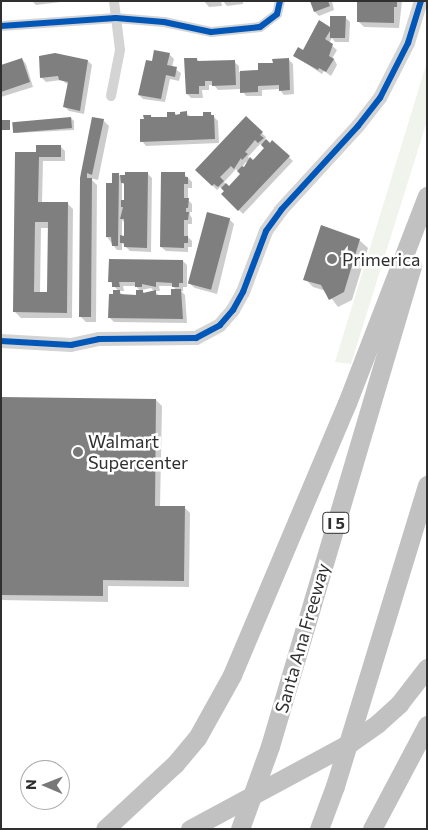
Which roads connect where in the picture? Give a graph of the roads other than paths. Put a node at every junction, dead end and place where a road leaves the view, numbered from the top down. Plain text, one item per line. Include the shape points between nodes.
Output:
1 (114, 1) edge
2 (280, 1) edge
3 (421, 1) edge
4 (116, 18) junction
5 (1, 26) edge
6 (111, 96) dead end
7 (427, 196) edge
8 (427, 215) edge
9 (1, 341) edge
10 (427, 486) edge
11 (427, 668) edge
12 (427, 725) edge
13 (105, 829) edge
14 (190, 829) edge
15 (240, 829) edge
16 (320, 829) edge
17 (372, 829) edge

1 - 4 street
2 - 4 street via 277,14 260,27 211,32 164,22
3 - 9 street via 408,43 380,98 266,231 233,310 220,325 196,338 99,339 71,345
4 - 5 street
4 - 6 street via 120,50
7 - 13 highway via 343,412 228,684 197,738 175,764
8 - 15 highway, Santa Ana Freeway / I 5 via 270,746
10 - 16 highway
11 - 14 highway, bridge via 399,704 350,743
12 - 17 highway

